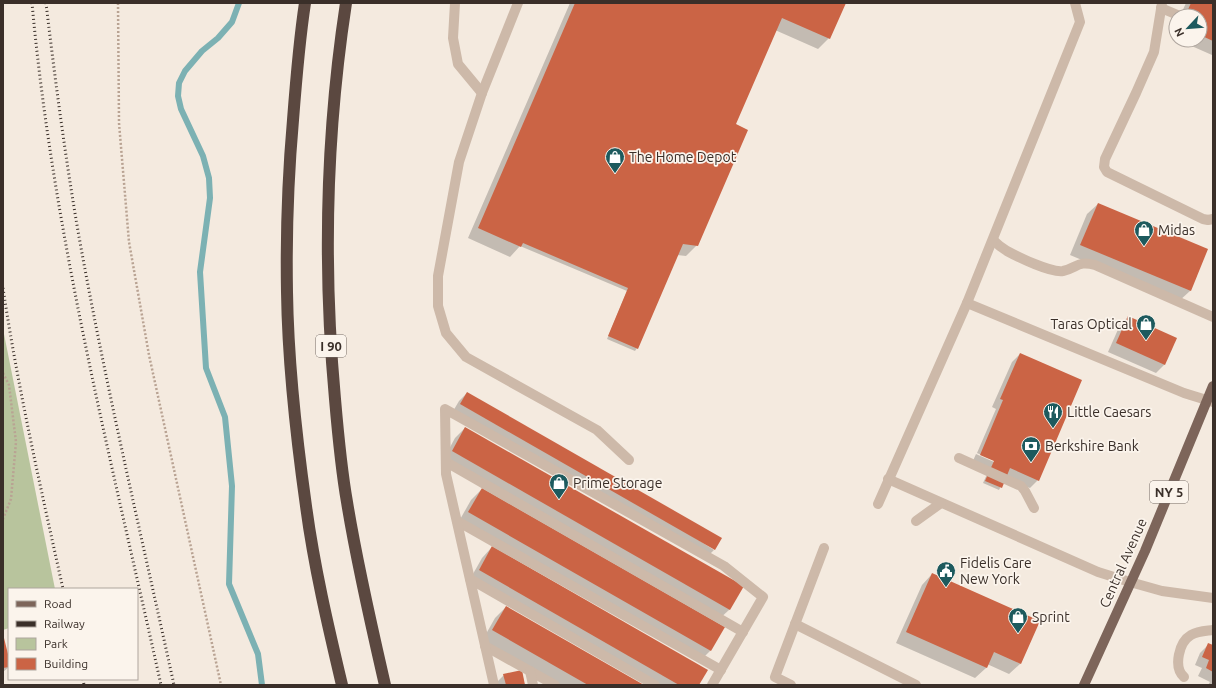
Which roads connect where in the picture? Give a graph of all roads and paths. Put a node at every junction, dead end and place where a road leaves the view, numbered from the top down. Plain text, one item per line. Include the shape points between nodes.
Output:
1 (118, 3) edge
2 (305, 3) edge
3 (346, 3) edge
4 (455, 3) edge
5 (518, 3) edge
6 (1075, 3) edge
7 (1161, 5) edge
8 (482, 93) junction
9 (1213, 219) edge
10 (993, 240) junction
11 (967, 303) junction
12 (1213, 317) edge
13 (3, 373) edge
14 (1213, 386) edge
15 (1210, 401) edge
16 (959, 458) dead end
17 (629, 460) dead end
18 (446, 462) junction
19 (888, 479) junction
20 (940, 503) junction
21 (878, 504) dead end
22 (1034, 508) dead end
23 (3, 519) edge
24 (457, 520) junction
25 (916, 521) dead end
26 (824, 548) dead end
27 (470, 579) junction
28 (1130, 582) junction
29 (1213, 598) edge
30 (795, 624) junction
31 (1213, 630) edge
32 (743, 632) junction
33 (486, 646) junction
34 (721, 670) junction
35 (530, 671) junction
36 (1184, 677) dead end
37 (221, 685) edge
38 (342, 685) edge
39 (385, 685) edge
40 (494, 685) edge
41 (533, 685) edge
42 (555, 685) edge
43 (655, 685) edge
44 (712, 685) edge
45 (791, 685) edge
46 (916, 685) edge
47 (1084, 685) edge

1 - 37 path via 118,123 129,242 149,355
2 - 38 highway via 296,81 287,223 290,366 306,507
3 - 39 highway, I 90 via 336,84 330,178 328,293 331,347 347,501
4 - 8 lane via 452,38 458,64
5 - 8 lane
6 - 10 lane via 1080,22
7 - 9 lane via 1154,52 1105,159 1104,167 1107,172 1204,219
8 - 17 lane via 459,162 438,276 438,306 446,333 466,357 597,430
10 - 11 lane
10 - 12 lane via 1006,251 1053,271 1063,271 1081,263 1095,265
11 - 15 lane via 1184,393
11 - 19 lane
13 - 23 path via 9,385 16,442 11,499
14 - 15 main road, Central Avenue / NY 5
15 - 28 main road, Central Avenue / NY 5
16 - 22 lane via 1021,486
18 - 24 lane via 446,474
18 - 32 lane
18 - 32 lane via 445,409 724,566 763,597
19 - 20 lane
19 - 21 lane
20 - 25 lane
20 - 28 lane via 1098,572
24 - 27 lane
24 - 34 lane
26 - 30 lane
27 - 33 lane
27 - 43 lane
28 - 29 lane via 1162,591
28 - 47 main road, Central Avenue / NY 5
30 - 45 lane via 775,677
30 - 46 lane
31 - 36 lane via 1196,633 1184,641 1178,664
32 - 34 lane
33 - 35 lane
33 - 40 lane
34 - 44 lane
35 - 41 lane
35 - 42 lane

